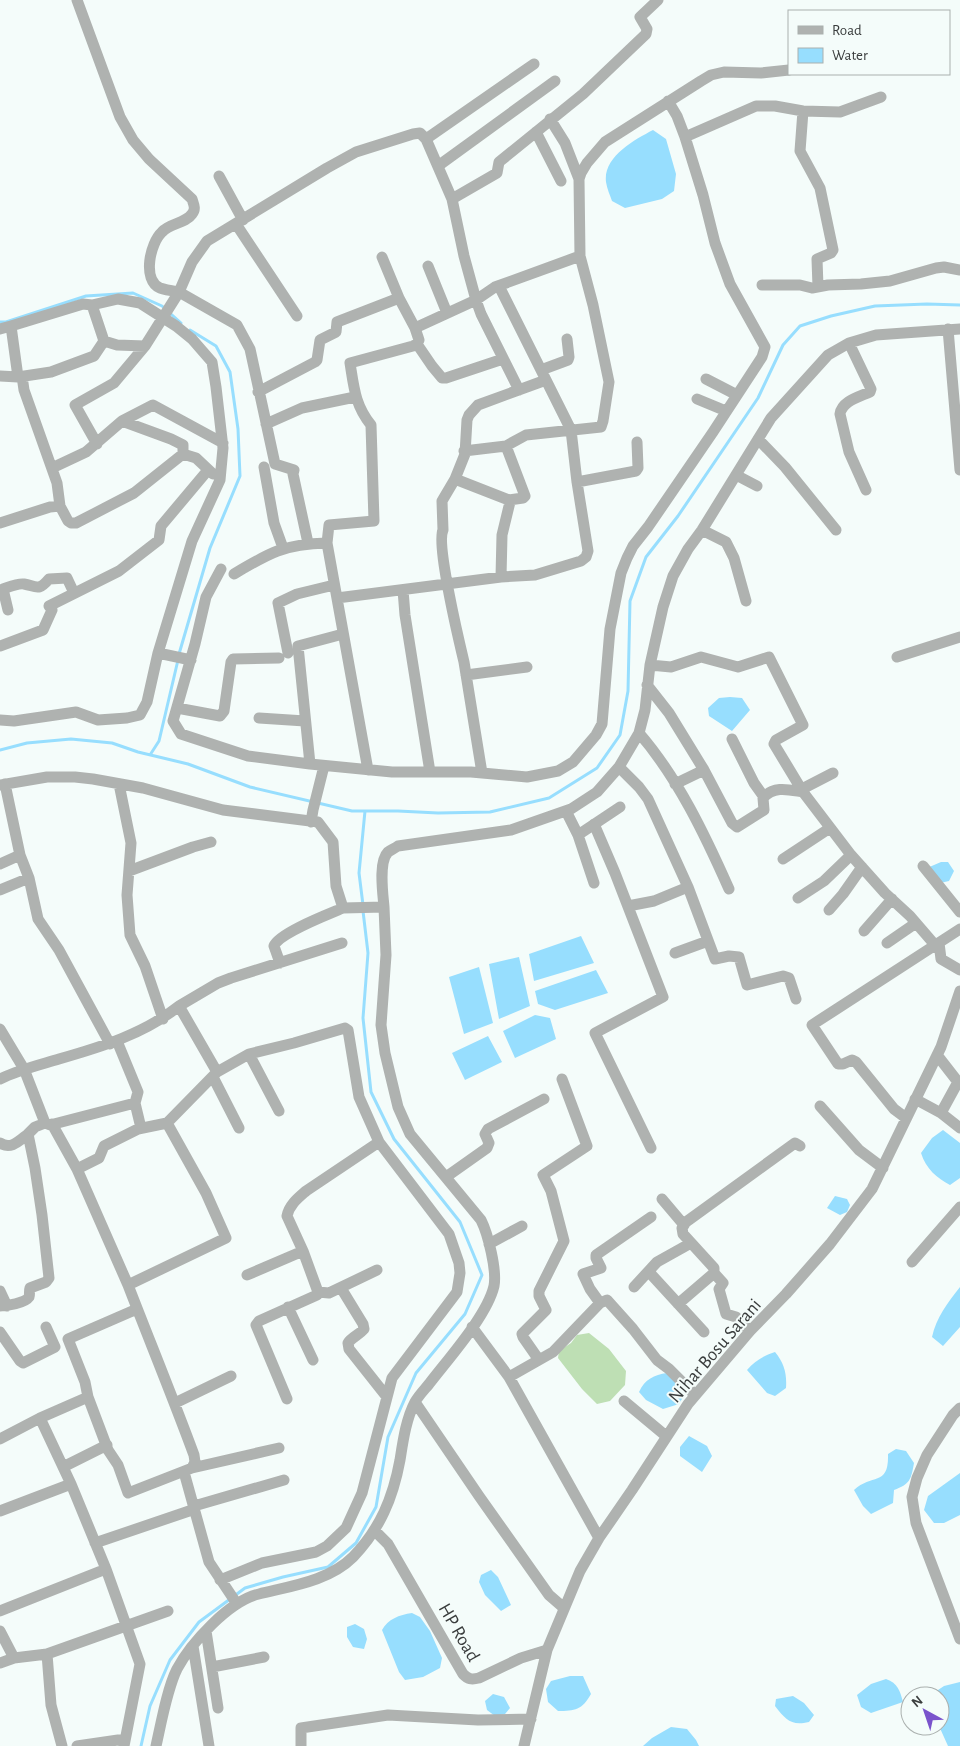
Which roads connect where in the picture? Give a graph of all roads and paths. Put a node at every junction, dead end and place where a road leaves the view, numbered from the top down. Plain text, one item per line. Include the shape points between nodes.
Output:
1 (77, 0) edge
2 (658, 0) edge
3 (534, 64) dead end
4 (788, 70) edge
5 (555, 81) dead end
6 (881, 97) dead end
7 (672, 108) junction
8 (803, 111) junction
9 (550, 119) junction
10 (536, 132) junction
11 (684, 137) junction
12 (426, 139) junction
13 (438, 166) junction
14 (219, 176) dead end
15 (579, 179) junction
16 (561, 181) dead end
17 (452, 199) junction
18 (240, 222) junction
19 (382, 256) dead end
20 (580, 256) junction
21 (428, 266) dead end
22 (960, 270) edge
23 (499, 286) junction
24 (762, 286) dead end
25 (818, 287) junction
26 (179, 292) junction
27 (399, 298) junction
28 (476, 300) junction
29 (92, 305) junction
30 (448, 313) junction
31 (297, 316) dead end
32 (162, 318) junction
33 (6, 328) edge
34 (415, 328) junction
35 (948, 329) junction
36 (960, 329) edge
37 (567, 339) dead end
38 (104, 341) junction
39 (418, 344) junction
40 (848, 344) junction
41 (145, 346) junction
42 (503, 359) junction
43 (544, 375) junction
44 (0, 376) edge
45 (20, 376) junction
46 (706, 379) dead end
47 (519, 390) junction
48 (258, 392) junction
49 (737, 395) junction
50 (355, 397) junction
51 (697, 400) dead end
52 (726, 411) junction
53 (122, 421) junction
54 (266, 424) junction
55 (572, 430) junction
56 (758, 439) junction
57 (637, 442) dead end
58 (223, 443) junction
59 (97, 444) junction
60 (506, 446) junction
61 (464, 451) junction
62 (183, 454) junction
63 (264, 467) dead end
64 (52, 468) junction
65 (208, 470) junction
66 (960, 470) edge
67 (736, 475) junction
68 (455, 479) junction
69 (220, 480) junction
70 (577, 482) junction
71 (757, 486) dead end
72 (866, 490) dead end
73 (509, 500) junction
74 (60, 506) junction
75 (0, 523) edge
76 (702, 530) junction
77 (836, 530) dead end
78 (308, 543) junction
79 (327, 543) junction
80 (283, 548) junction
81 (221, 569) dead end
82 (234, 574) dead end
83 (501, 577) junction
84 (334, 584) junction
85 (448, 585) junction
86 (403, 590) junction
87 (74, 593) junction
88 (337, 598) junction
89 (746, 601) dead end
90 (8, 610) dead end
91 (343, 634) junction
92 (960, 637) edge
93 (0, 646) edge
94 (158, 653) junction
95 (182, 658) junction
96 (897, 658) dead end
97 (650, 665) junction
98 (527, 667) dead end
99 (466, 675) junction
100 (647, 685) junction
101 (177, 708) junction
102 (1, 718) edge
103 (259, 718) dead end
104 (306, 721) junction
105 (639, 733) junction
106 (732, 739) dead end
107 (310, 764) junction
108 (324, 766) junction
109 (619, 767) junction
110 (368, 770) junction
111 (704, 770) junction
112 (430, 772) junction
113 (482, 773) junction
114 (833, 773) dead end
115 (119, 784) junction
116 (675, 784) junction
117 (2, 785) edge
118 (802, 791) junction
119 (764, 797) junction
120 (620, 807) dead end
121 (566, 811) junction
122 (311, 822) junction
123 (594, 824) junction
124 (830, 828) junction
125 (578, 834) junction
126 (211, 842) dead end
127 (20, 855) junction
128 (851, 855) junction
129 (783, 859) dead end
130 (0, 864) edge
131 (923, 866) dead end
132 (862, 867) junction
133 (129, 871) junction
134 (29, 878) junction
135 (594, 883) dead end
136 (688, 887) junction
137 (729, 889) dead end
138 (0, 890) edge
139 (798, 898) dead end
140 (892, 899) junction
141 (628, 906) junction
142 (384, 907) junction
143 (349, 908) junction
144 (829, 910) dead end
145 (960, 912) edge
146 (916, 923) junction
147 (960, 929) edge
148 (864, 931) dead end
149 (708, 941) junction
150 (342, 943) dead end
151 (887, 943) dead end
152 (937, 944) junction
153 (675, 953) dead end
154 (280, 963) junction
155 (960, 970) edge
156 (960, 991) edge
157 (796, 999) dead end
158 (179, 1006) junction
159 (163, 1019) junction
160 (0, 1029) edge
161 (113, 1043) junction
162 (249, 1054) junction
163 (937, 1055) junction
164 (24, 1069) junction
165 (215, 1074) junction
166 (0, 1079) edge
167 (562, 1079) dead end
168 (959, 1083) edge
169 (544, 1099) dead end
170 (915, 1099) junction
171 (135, 1103) junction
172 (820, 1106) dead end
173 (279, 1111) dead end
174 (941, 1113) junction
175 (906, 1118) junction
176 (48, 1124) junction
177 (168, 1124) junction
178 (141, 1128) junction
179 (239, 1128) dead end
180 (960, 1128) edge
181 (28, 1134) junction
182 (379, 1142) junction
183 (0, 1143) edge
184 (800, 1146) dead end
185 (651, 1148) dead end
186 (883, 1168) junction
187 (77, 1169) junction
188 (446, 1177) junction
189 (662, 1199) dead end
190 (960, 1207) edge
191 (651, 1217) dead end
192 (684, 1225) junction
193 (522, 1226) dead end
194 (691, 1243) junction
195 (489, 1244) junction
196 (303, 1251) junction
197 (912, 1262) dead end
198 (377, 1270) dead end
199 (649, 1272) junction
200 (714, 1273) junction
201 (247, 1275) dead end
202 (128, 1285) junction
203 (634, 1287) dead end
204 (341, 1288) junction
205 (0, 1291) edge
206 (318, 1292) junction
207 (600, 1303) junction
208 (678, 1304) junction
209 (3, 1306) edge
210 (288, 1308) junction
211 (138, 1309) junction
212 (46, 1327) dead end
213 (472, 1327) junction
214 (750, 1331) junction
215 (0, 1332) edge
216 (704, 1332) dead end
217 (313, 1360) dead end
218 (540, 1360) junction
219 (231, 1376) dead end
220 (509, 1377) junction
221 (695, 1395) junction
222 (88, 1397) junction
223 (387, 1397) junction
224 (287, 1399) dead end
225 (624, 1401) dead end
226 (415, 1402) junction
227 (175, 1403) junction
228 (960, 1408) edge
229 (40, 1418) junction
230 (666, 1436) junction
231 (0, 1439) edge
232 (107, 1446) junction
233 (279, 1448) dead end
234 (63, 1468) junction
235 (188, 1470) junction
236 (284, 1480) dead end
237 (71, 1484) junction
238 (195, 1508) junction
239 (0, 1511) edge
240 (375, 1531) junction
241 (598, 1538) junction
242 (95, 1543) junction
243 (106, 1570) junction
244 (223, 1583) junction
245 (235, 1602) junction
246 (564, 1608) junction
247 (0, 1611) edge
248 (168, 1611) dead end
249 (958, 1625) edge
250 (127, 1626) junction
251 (0, 1631) edge
252 (206, 1632) junction
253 (960, 1639) edge
254 (192, 1646) junction
255 (547, 1650) junction
256 (47, 1654) junction
257 (264, 1657) dead end
258 (14, 1658) junction
259 (0, 1663) edge
260 (212, 1667) junction
261 (218, 1708) dead end
262 (531, 1720) junction
263 (125, 1742) edge
264 (62, 1746) edge
265 (77, 1746) edge
266 (156, 1746) edge
267 (209, 1746) edge
268 (301, 1746) edge
269 (524, 1746) edge

1 - 26 street via 120,116 133,140 192,199 195,207 184,221 161,232 150,256 150,275 154,284
2 - 9 street via 640,17 647,29 646,34 588,90
3 - 12 street
4 - 7 street via 724,72 701,81
5 - 13 street
6 - 8 street via 845,111
7 - 11 street
7 - 15 street via 605,142 587,163
8 - 11 street via 761,105
8 - 25 street via 800,151 820,188 833,250 817,259
9 - 10 street
9 - 15 street via 565,143
10 - 16 street
10 - 17 street via 499,162 497,173
11 - 49 street via 730,284 765,347
12 - 13 street
12 - 18 street via 420,133 413,134 356,152
13 - 17 street
14 - 18 street
15 - 20 street
17 - 28 street
18 - 26 street via 207,241 192,262
18 - 31 street
19 - 27 street
20 - 23 street
20 - 55 street via 609,382 601,427
21 - 30 street
22 - 25 street via 944,267 890,281
23 - 28 street
23 - 43 street
24 - 25 street
26 - 32 street
26 - 48 street via 237,325 250,349
27 - 34 street
27 - 48 street via 337,322 336,332 320,340 315,362
28 - 30 street
28 - 42 street
29 - 32 street via 118,299 140,303
29 - 33 street via 83,304
29 - 38 street
30 - 34 street
32 - 41 street
32 - 58 street via 192,340 212,362
33 - 45 street
34 - 39 street
35 - 36 street
35 - 40 street via 876,335
35 - 66 street
37 - 43 street via 568,360
38 - 41 street
38 - 45 street via 94,356 51,372
39 - 42 street via 442,378
39 - 50 street via 350,363
40 - 56 street via 828,355 814,369 771,418
40 - 72 street via 871,389 844,404 840,414 849,452
41 - 59 street via 114,383 75,405
42 - 47 street
43 - 47 street
43 - 55 street
44 - 45 street
45 - 64 street
46 - 49 street
47 - 61 street via 478,405 472,411 467,420
48 - 54 street
49 - 52 street
50 - 54 street via 302,408
50 - 79 street via 371,426 374,521 329,525
51 - 52 street
52 - 113 street via 632,546 627,558 610,629 602,724 596,735 581,754 558,771 527,777
53 - 58 street via 153,405
53 - 59 street
53 - 62 street via 183,445
54 - 78 street via 275,464 294,470
55 - 60 street via 526,435
55 - 70 street
56 - 67 street
56 - 77 street
57 - 70 street via 636,471
58 - 69 street
59 - 64 street
60 - 61 street
60 - 73 street via 525,496
61 - 68 street
62 - 65 street via 196,458
62 - 74 street via 134,492 76,523 68,521
63 - 80 street via 274,523
64 - 74 street
65 - 69 street
65 - 87 street via 161,526 159,540 119,571
67 - 71 street
67 - 76 street
68 - 73 street
68 - 85 street via 442,501 441,534
69 - 94 street via 192,541
70 - 83 street via 588,551 586,558 535,574
73 - 83 street via 502,534
74 - 75 street
76 - 89 street via 726,542
76 - 97 street via 673,576
78 - 79 street
78 - 80 street
79 - 84 street
80 - 82 street
81 - 95 street via 206,597
83 - 85 street
84 - 88 street
84 - 101 street via 278,603 283,655 233,659 224,711 220,716
85 - 86 street
85 - 99 street
86 - 88 street
86 - 112 street
87 - 90 street via 67,578 49,579 35,588 22,583 3,589
87 - 93 street via 49,606 52,610 43,630
88 - 91 street
91 - 104 street via 298,646
91 - 110 street
92 - 96 street
94 - 95 street
94 - 102 street via 147,702 140,715 98,720 76,712 14,721
95 - 101 street
97 - 100 street
97 - 118 street via 671,668 703,658 738,667 769,657 803,725 774,744
98 - 99 street
99 - 113 street
100 - 105 street
100 - 111 street via 669,713
101 - 107 street via 173,721 181,734 248,756
103 - 104 street
104 - 107 street
105 - 109 street
105 - 116 street via 658,755
106 - 119 street
107 - 108 street
108 - 110 street
108 - 122 street
109 - 121 street via 597,792
109 - 136 street via 648,799
110 - 112 street
111 - 116 street
111 - 119 street via 735,826 764,810
112 - 113 street
114 - 118 street
115 - 117 street via 47,777
115 - 122 street via 223,810
115 - 133 street via 131,843
116 - 137 street via 699,824
117 - 127 street
118 - 119 street via 785,789 767,793
118 - 124 street
120 - 123 street
121 - 125 street
121 - 142 street via 511,830 398,846 386,854 382,864
122 - 143 street via 318,822 333,842 336,886
123 - 125 street
123 - 141 street
124 - 128 street
124 - 129 street
125 - 135 street
126 - 133 street
127 - 130 street
127 - 134 street
128 - 132 street
128 - 139 street via 824,881
131 - 145 street
132 - 140 street
132 - 144 street
133 - 159 street via 130,935
134 - 138 street
134 - 161 street via 38,919
136 - 141 street
136 - 149 street
140 - 146 street
140 - 148 street
141 - 185 street via 663,997 595,1033
142 - 143 street
142 - 188 street via 386,955 381,1025 387,1061 398,1106 410,1134
143 - 154 street via 304,924 277,940 274,946
146 - 151 street
146 - 152 street
147 - 152 street
149 - 153 street
149 - 157 street via 715,959 738,956 747,985 783,976 789,978
150 - 154 street
152 - 155 street via 941,958
152 - 175 street via 811,1025 838,1064 856,1062 892,1107
154 - 158 street via 218,983
156 - 163 street, Nihar Bosu Sarani
158 - 159 street
158 - 165 street
159 - 161 street
160 - 164 street
161 - 164 street
161 - 171 street via 138,1092
162 - 165 street
162 - 173 street
162 - 182 street via 345,1028 348,1030 359,1097
163 - 168 street
163 - 170 street, Nihar Bosu Sarani
164 - 166 street
164 - 176 street
165 - 177 street
165 - 179 street
167 - 218 street via 587,1146 544,1175 564,1241 539,1291 546,1310 522,1336
168 - 174 street
169 - 188 street via 488,1129 485,1134 489,1143 487,1148
170 - 174 street
170 - 175 street, Nihar Bosu Sarani
171 - 176 street
171 - 178 street
172 - 186 street via 859,1150
174 - 180 street
175 - 186 street, Nihar Bosu Sarani
176 - 181 street via 35,1127
176 - 187 street
177 - 178 street
177 - 202 street via 226,1238
178 - 187 street via 104,1146 99,1158
181 - 183 street via 14,1145
181 - 209 street via 49,1278 30,1288 27,1298 14,1305
182 - 196 street via 306,1192 289,1209 287,1216
182 - 223 street via 449,1234 460,1273 455,1297 394,1374
184 - 192 street via 795,1143
186 - 214 street, Nihar Bosu Sarani via 872,1189 830,1244
187 - 202 street
188 - 195 street via 481,1220
189 - 192 street
190 - 197 street
191 - 207 street via 598,1253 596,1257 601,1268 584,1274
192 - 194 street via 682,1231
193 - 195 street
194 - 199 street via 657,1262
194 - 200 street via 714,1268
195 - 213 street via 495,1278 493,1288
196 - 201 street
196 - 206 street
198 - 204 street
199 - 203 street
199 - 208 street
200 - 208 street
200 - 214 street via 722,1283 719,1289 726,1314 736,1316
202 - 211 street
204 - 206 street via 329,1293
204 - 223 street via 364,1324 360,1334 351,1338 349,1349
205 - 209 street
206 - 210 street
207 - 218 street via 553,1352
207 - 221 street via 608,1301 657,1360
208 - 216 street
210 - 217 street
210 - 224 street via 256,1325
211 - 222 street via 68,1339
211 - 227 street
212 - 215 street via 55,1347 23,1362
213 - 220 street
213 - 226 street
214 - 221 street, Nihar Bosu Sarani
218 - 220 street
219 - 227 street
220 - 241 street
221 - 230 street, Nihar Bosu Sarani
222 - 229 street
222 - 232 street
223 - 244 street via 362,1493 346,1528 316,1552 262,1563
225 - 230 street
226 - 240 street via 405,1430 392,1498
226 - 246 street via 549,1595
227 - 235 street via 194,1456 195,1462
228 - 249 street via 927,1455 912,1497 916,1523
229 - 231 street
229 - 234 street
230 - 241 street, Nihar Bosu Sarani
232 - 234 street
232 - 235 street via 128,1494
233 - 235 street
234 - 237 street
235 - 238 street
236 - 238 street
237 - 239 street
237 - 242 street
238 - 242 street
238 - 244 street via 209,1562
240 - 245 street via 352,1558 331,1573
240 - 255 street, HP Road via 388,1544 467,1678 479,1678 521,1658
241 - 246 street, Nihar Bosu Sarani
242 - 243 street
243 - 247 street
243 - 250 street
244 - 245 street
245 - 252 street
246 - 255 street, Nihar Bosu Sarani
248 - 250 street
249 - 253 street
250 - 256 street
250 - 263 street via 140,1670
251 - 258 street
252 - 254 street
252 - 260 street
254 - 266 street via 176,1670
254 - 267 street
255 - 262 street, Nihar Bosu Sarani
256 - 258 street
256 - 264 street via 51,1705
257 - 260 street
258 - 259 street
260 - 261 street
262 - 268 street via 378,1716 300,1728
262 - 269 street, Nihar Bosu Sarani
263 - 265 street

